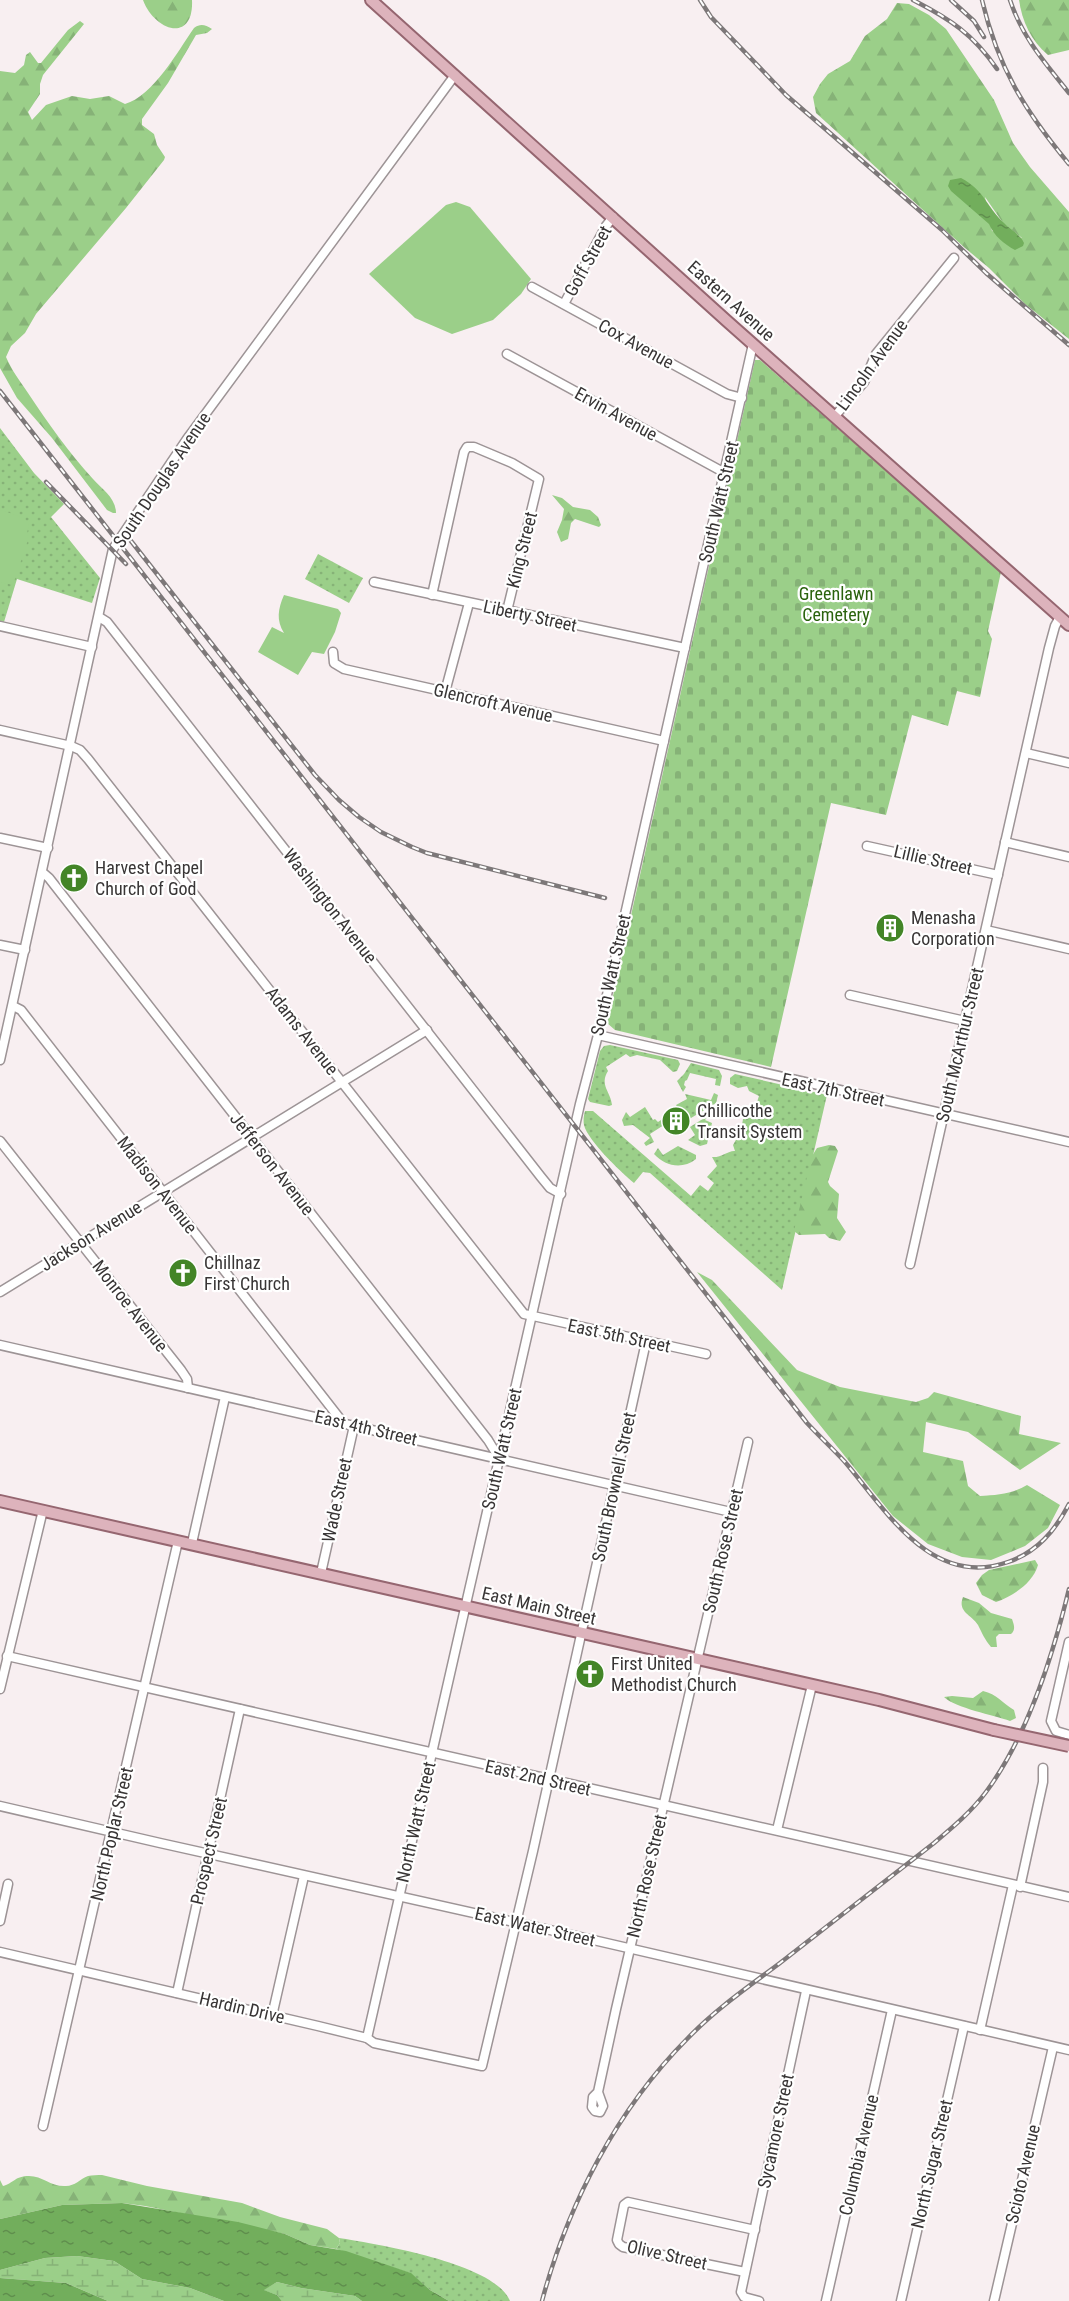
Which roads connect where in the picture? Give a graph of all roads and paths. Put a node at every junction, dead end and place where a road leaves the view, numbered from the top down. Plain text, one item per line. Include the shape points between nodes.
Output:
1 (372, 0) edge
2 (455, 75) junction
3 (613, 217) junction
4 (954, 258) dead end
5 (532, 287) dead end
6 (564, 304) junction
7 (753, 344) junction
8 (507, 354) dead end
9 (742, 398) junction
10 (835, 416) junction
11 (725, 473) junction
12 (374, 582) dead end
13 (432, 595) junction
14 (469, 603) junction
15 (507, 611) junction
16 (99, 617) junction
17 (1060, 617) junction
18 (1069, 625) edge
19 (0, 626) edge
20 (92, 647) junction
21 (685, 648) junction
22 (333, 652) dead end
23 (445, 692) junction
24 (0, 730) edge
25 (664, 741) junction
26 (71, 746) junction
27 (1026, 753) junction
28 (1069, 763) edge
29 (0, 838) edge
30 (1005, 843) junction
31 (867, 846) dead end
32 (48, 848) junction
33 (1069, 857) edge
34 (42, 872) junction
35 (998, 875) junction
36 (986, 930) junction
37 (0, 945) edge
38 (1069, 949) edge
39 (25, 951) junction
40 (850, 994) dead end
41 (13, 1006) junction
42 (965, 1021) junction
43 (427, 1030) junction
44 (598, 1035) junction
45 (0, 1055) edge
46 (342, 1081) junction
47 (944, 1114) junction
48 (251, 1138) junction
49 (0, 1141) edge
50 (1069, 1142) edge
51 (163, 1192) junction
52 (561, 1194) junction
53 (80, 1242) junction
54 (910, 1264) dead end
55 (0, 1292) edge
56 (532, 1317) junction
57 (646, 1342) junction
58 (0, 1345) edge
59 (706, 1354) dead end
60 (188, 1388) junction
61 (225, 1396) junction
62 (344, 1424) junction
63 (354, 1426) junction
64 (748, 1442) dead end
65 (499, 1458) junction
66 (613, 1485) junction
67 (0, 1501) edge
68 (43, 1510) junction
69 (731, 1512) junction
70 (178, 1540) junction
71 (192, 1544) junction
72 (321, 1573) junction
73 (466, 1606) junction
74 (581, 1633) junction
75 (1069, 1642) edge
76 (7, 1656) junction
77 (697, 1659) junction
78 (812, 1685) junction
79 (146, 1688) junction
80 (0, 1689) edge
81 (240, 1709) junction
82 (1069, 1735) edge
83 (1069, 1746) edge
84 (432, 1754) junction
85 (1043, 1768) dead end
86 (549, 1780) junction
87 (0, 1806) edge
88 (664, 1807) junction
89 (777, 1830) junction
90 (112, 1832) junction
91 (208, 1854) junction
92 (304, 1876) junction
93 (8, 1884) dead end
94 (1016, 1886) junction
95 (399, 1897) junction
96 (1069, 1897) edge
97 (0, 1921) edge
98 (516, 1923) junction
99 (630, 1949) junction
100 (0, 1953) edge
101 (80, 1972) junction
102 (806, 1991) junction
103 (177, 1993) junction
104 (892, 2010) junction
105 (272, 2016) junction
106 (964, 2026) junction
107 (980, 2030) junction
108 (367, 2038) junction
109 (1053, 2046) junction
110 (1069, 2050) edge
111 (482, 2066) joint
112 (598, 2092) dead end
113 (43, 2126) dead end
114 (755, 2230) junction
115 (745, 2272) junction
116 (759, 2301) edge
117 (826, 2301) edge
118 (901, 2301) edge
119 (994, 2301) edge

1 - 2 main road, Eastern Avenue
2 - 3 main road, Eastern Avenue
2 - 16 street, South Douglas Avenue via 187,438 113,549
3 - 6 street, Goff Street
3 - 7 main road, Eastern Avenue
4 - 10 street, Lincoln Avenue via 876,354 864,382
5 - 6 street, Cox Avenue
6 - 9 street, Cox Avenue via 727,394
7 - 9 street, South Watt Street
7 - 10 main road, Eastern Avenue
8 - 11 street, Ervin Avenue
9 - 11 street, South Watt Street
10 - 17 main road, Eastern Avenue
11 - 21 street, South Watt Street
12 - 13 street, Liberty Street
13 - 14 street, Liberty Street
13 - 15 street, King Street via 464,452 467,447 474,447 538,477
14 - 15 street, Liberty Street
14 - 23 street
15 - 21 street, Liberty Street
16 - 20 street, South Douglas Avenue
16 - 43 street, Washington Avenue via 107,622
17 - 18 main road, Eastern Avenue
17 - 27 street, South McArthur Street
19 - 20 street
20 - 26 street, South Douglas Avenue
21 - 25 street, South Watt Street
22 - 23 street, Glencroft Avenue via 334,663 344,669
23 - 25 street, Glencroft Avenue
24 - 26 street
25 - 44 street, South Watt Street
26 - 32 street, South Douglas Avenue
26 - 46 street, Adams Avenue via 88,759
27 - 28 street
27 - 30 street, South McArthur Street
29 - 32 street
30 - 33 street
30 - 35 street, South McArthur Street
31 - 35 street, Lillie Street
32 - 34 street, South Douglas Avenue
34 - 39 street, South Douglas Avenue
34 - 48 street, Jefferson Avenue
35 - 36 street, South McArthur Street
36 - 38 street
36 - 42 street, South McArthur Street
37 - 39 street
39 - 41 street, South Douglas Avenue
40 - 42 street
41 - 45 street, South Douglas Avenue
41 - 51 street, Madison Avenue via 21,1010
42 - 47 street, South McArthur Street
43 - 46 street, Jackson Avenue
43 - 52 street, Washington Avenue via 541,1177
44 - 47 street, East 7th Street
44 - 52 street, South Watt Street
46 - 48 street, Jackson Avenue
46 - 56 street, Adams Avenue via 524,1314
47 - 50 street, East 7th Street
47 - 54 street, South McArthur Street
48 - 51 street, Jackson Avenue
48 - 65 street, Jefferson Avenue
49 - 53 street, Monroe Avenue
51 - 53 street, Jackson Avenue
51 - 62 street, Madison Avenue
52 - 56 street, South Watt Street
53 - 55 street, Jackson Avenue
53 - 60 street, Monroe Avenue via 181,1370
56 - 57 street, East 5th Street
56 - 65 street, South Watt Street
57 - 59 street, East 5th Street
57 - 66 street, South Brownell Street
58 - 60 street, East 4th Street
60 - 61 street, East 4th Street
61 - 62 street, East 4th Street
61 - 71 street
62 - 63 street, East 4th Street
63 - 65 street, East 4th Street
63 - 72 street, Wade Street
64 - 69 street, South Rose Street
65 - 66 street, East 4th Street
65 - 73 street, South Watt Street
66 - 69 street, East 4th Street
66 - 74 street, South Brownell Street
67 - 68 main road, East Main Street
68 - 70 main road, East Main Street
68 - 76 street
69 - 77 street, South Rose Street
70 - 71 main road, East Main Street
70 - 79 street, North Poplar Street
71 - 72 main road, East Main Street
72 - 73 main road, East Main Street
73 - 74 main road, East Main Street
73 - 84 street, North Watt Street
74 - 77 main road, East Main Street
74 - 86 street, South Brownell Street
75 - 82 street via 1051,1721 1053,1728
76 - 79 street, East 2nd Street
76 - 80 street
77 - 78 main road, East Main Street
77 - 88 street, North Rose Street
78 - 83 main road, East Main Street, bridge
78 - 89 street
79 - 81 street, East 2nd Street
79 - 90 street, North Poplar Street
81 - 84 street, East 2nd Street
81 - 91 street, Prospect Street
84 - 86 street, East 2nd Street
84 - 95 street, North Watt Street
85 - 94 street
86 - 88 street, East 2nd Street
86 - 98 street, South Brownell Street
87 - 90 street, East Water Street
88 - 89 street, East 2nd Street
88 - 99 street, North Rose Street
89 - 94 street, East 2nd Street
90 - 91 street, East Water Street
90 - 101 street, North Poplar Street
91 - 92 street, East Water Street
91 - 103 street, Prospect Street
92 - 95 street, East Water Street
92 - 105 street
93 - 97 street
94 - 96 street, East 2nd Street
94 - 107 street
95 - 98 street, East Water Street
95 - 108 street, North Watt Street
98 - 99 street, East Water Street
98 - 111 street, South Brownell Street
99 - 102 street, East Water Street
99 - 112 street, North Rose Street
100 - 101 street, Hardin Drive
101 - 103 street, Hardin Drive
101 - 113 street, North Poplar Street
102 - 104 street, East Water Street
102 - 114 street, Sycamore Street
103 - 105 street, Hardin Drive
104 - 106 street, East Water Street
104 - 117 street, Columbia Avenue
105 - 108 street, Hardin Drive
106 - 107 street, East Water Street
106 - 118 street, North Sugar Street
107 - 109 street, East Water Street
108 - 111 street, Hardin Drive via 374,2043
109 - 110 street, East Water Street
109 - 119 street, Scioto Avenue
114 - 115 street, Sycamore Street
114 - 115 street, Olive Street via 628,2202 624,2205 617,2240 623,2247
115 - 116 street via 742,2295

